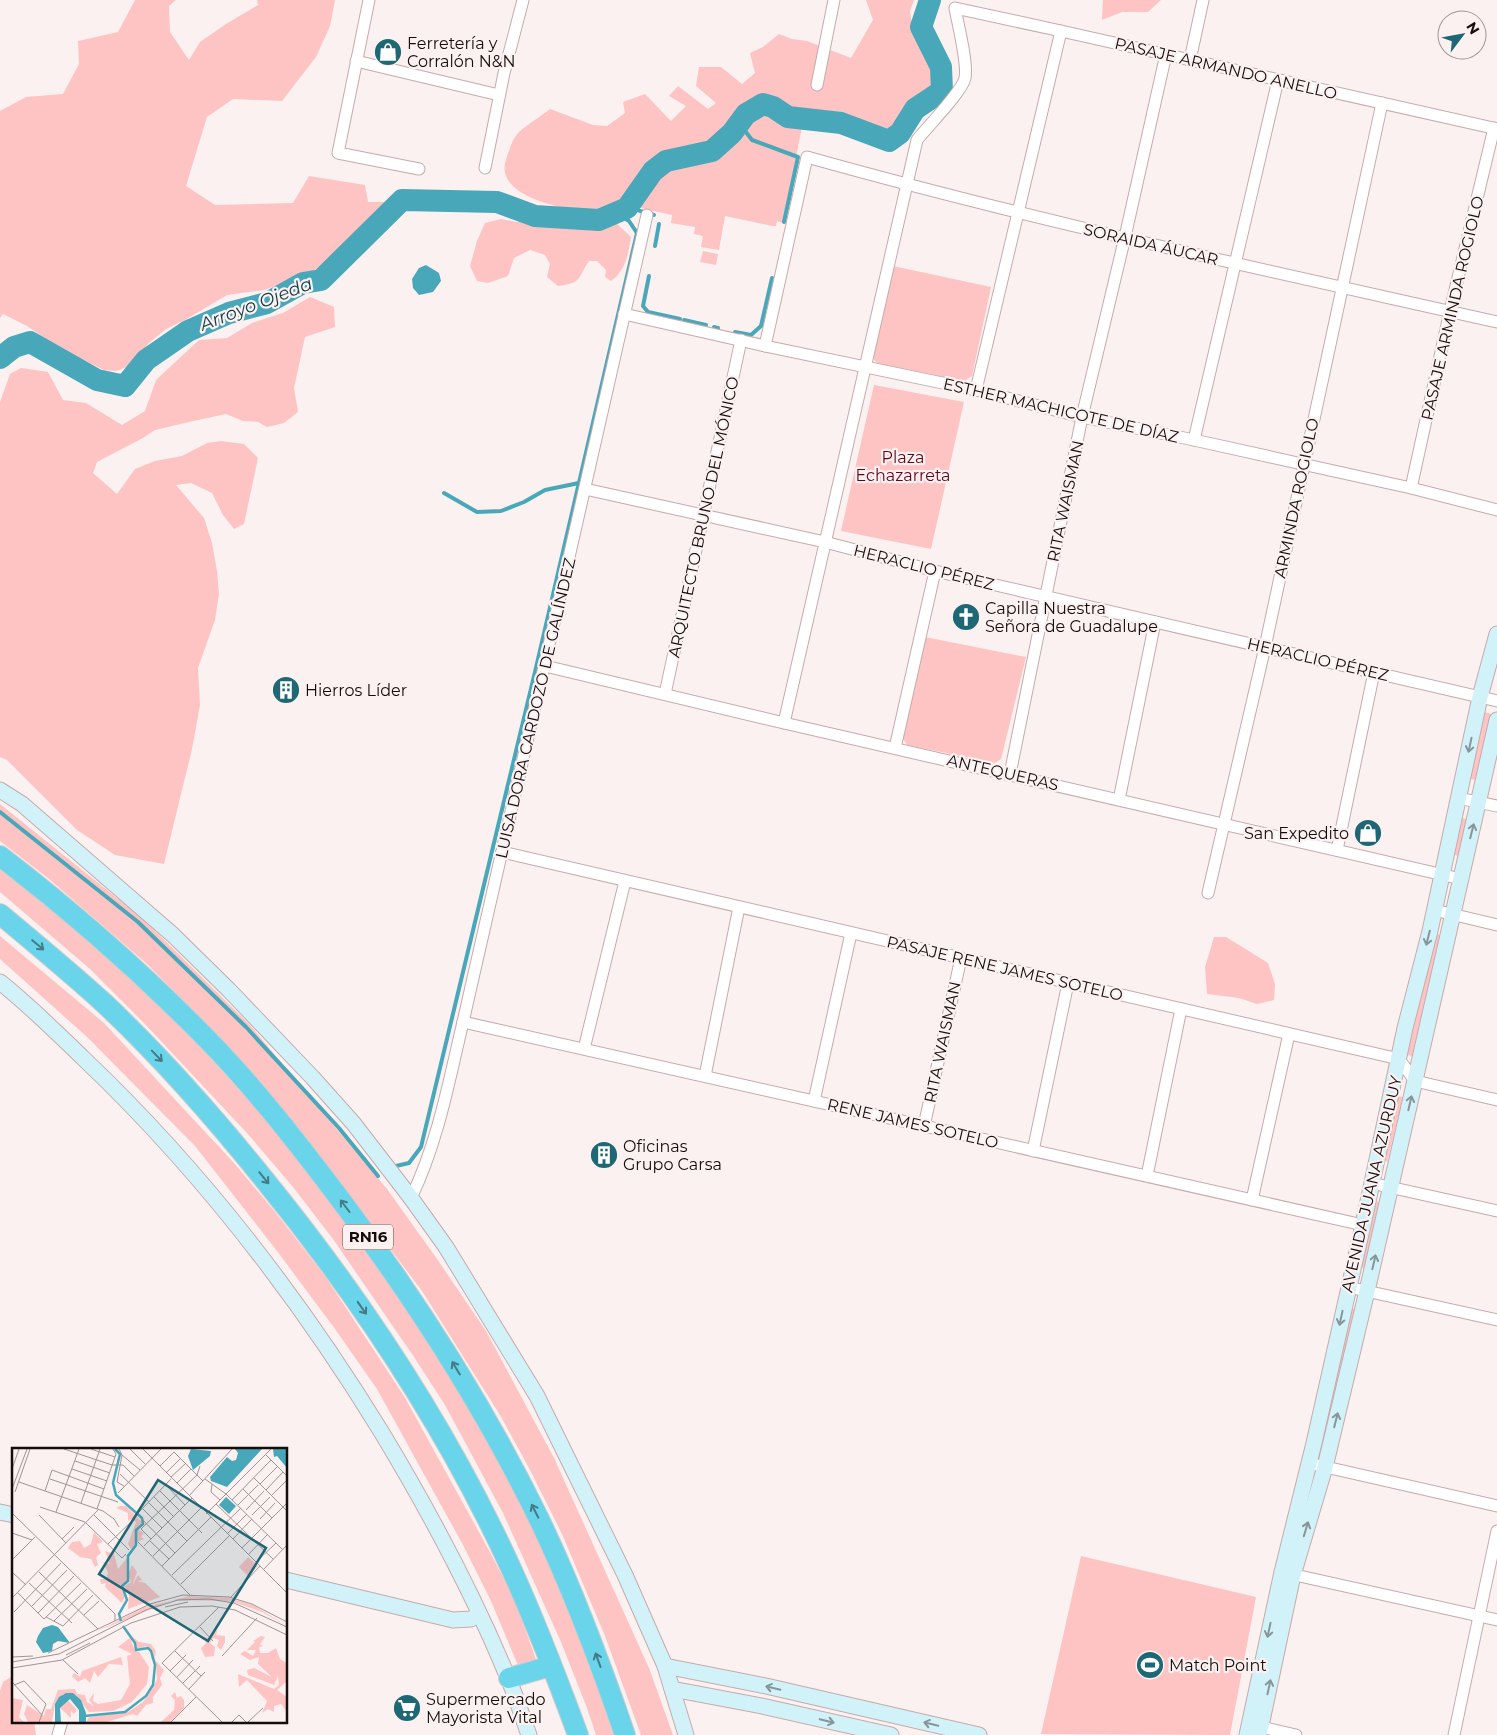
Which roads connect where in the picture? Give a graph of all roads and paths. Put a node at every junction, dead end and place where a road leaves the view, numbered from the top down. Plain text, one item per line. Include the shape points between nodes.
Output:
1 (369, 0) edge
2 (523, 0) edge
3 (834, 0) edge
4 (1203, 0) edge
5 (1061, 30) junction
6 (1166, 54) junction
7 (1190, 60) junction
8 (356, 61) junction
9 (1278, 80) junction
10 (817, 85) dead end
11 (499, 95) junction
12 (1382, 103) junction
13 (1496, 128) edge
14 (485, 168) dead end
15 (419, 169) dead end
16 (907, 185) junction
17 (1018, 212) junction
18 (647, 216) dead end
19 (1125, 237) junction
20 (1234, 264) junction
21 (1342, 286) junction
22 (1450, 311) junction
23 (624, 314) junction
24 (1497, 322) edge
25 (740, 340) junction
26 (765, 346) junction
27 (865, 366) junction
28 (976, 390) junction
29 (1082, 417) junction
30 (1194, 440) junction
31 (1303, 465) junction
32 (1411, 488) junction
33 (585, 489) junction
34 (1497, 510) edge
35 (703, 516) junction
36 (825, 542) junction
37 (935, 572) junction
38 (1045, 596) junction
39 (1155, 622) junction
40 (1497, 634) edge
41 (1265, 647) junction
42 (544, 666) junction
43 (1374, 672) junction
44 (665, 694) junction
45 (1480, 697) junction
46 (1497, 700) edge
47 (1497, 720) edge
48 (784, 723) junction
49 (895, 748) junction
50 (1010, 774) junction
51 (0, 790) edge
52 (1458, 798) junction
53 (1119, 800) junction
54 (1480, 801) junction
55 (1497, 806) edge
56 (1223, 823) junction
57 (1337, 850) junction
58 (502, 852) junction
59 (0, 856) edge
60 (1442, 874) junction
61 (1461, 879) junction
62 (625, 881) junction
63 (1208, 893) dead end
64 (739, 907) junction
65 (1434, 910) junction
66 (0, 914) edge
67 (1452, 915) junction
68 (1497, 925) edge
69 (851, 933) junction
70 (961, 958) junction
71 (0, 982) edge
72 (1068, 983) junction
73 (1181, 1009) junction
74 (463, 1022) junction
75 (1289, 1034) junction
76 (584, 1049) junction
77 (1398, 1059) junction
78 (705, 1076) junction
79 (1415, 1081) junction
80 (1497, 1100) edge
81 (814, 1101) junction
82 (924, 1126) junction
83 (1033, 1150) junction
84 (1147, 1176) junction
85 (1371, 1183) junction
86 (1391, 1187) junction
87 (411, 1198) junction
88 (1252, 1200) junction
89 (1497, 1211) edge
90 (1363, 1225) junction
91 (1348, 1287) junction
92 (1367, 1291) junction
93 (1497, 1320) edge
94 (1308, 1463) junction
95 (1325, 1467) junction
96 (1497, 1506) edge
97 (1497, 1531) edge
98 (1287, 1574) junction
99 (288, 1580) edge
100 (479, 1615) junction
101 (1480, 1616) junction
102 (1497, 1620) edge
103 (552, 1666) junction
104 (665, 1666) junction
105 (509, 1678) junction
106 (672, 1689) junction
107 (62, 1722) edge
108 (1260, 1731) edge
109 (958, 1733) edge
110 (58, 1735) edge
111 (529, 1735) edge
112 (578, 1735) edge
113 (625, 1735) edge
114 (686, 1735) edge
115 (890, 1735) edge
116 (979, 1735) edge
117 (1247, 1735) edge
118 (1296, 1735) edge
119 (1454, 1735) edge

1 - 8 street
2 - 11 street
3 - 10 street
4 - 7 street
5 - 6 street, PASAJE ARMANDO ANELLO
5 - 16 street, PASAJE ARMANDO ANELLO via 955,8 965,79 949,104 917,140
5 - 17 street
6 - 7 street, PASAJE ARMANDO ANELLO
6 - 19 street, RITA WAISMAN
7 - 9 street, PASAJE ARMANDO ANELLO
8 - 11 street
8 - 15 street via 338,153
9 - 12 street, PASAJE ARMANDO ANELLO
9 - 20 street
11 - 14 street
12 - 13 street, PASAJE ARMANDO ANELLO
12 - 21 street, ARMINDA ROGIOLO
13 - 22 street, PASAJE ARMINDA ROGIOLO
16 - 17 street, SORAIDA ÁUCAR
16 - 26 street, SORAIDA ÁUCAR via 807,157
16 - 27 street
17 - 19 street, SORAIDA ÁUCAR
17 - 28 street
18 - 23 street, LUISA DORA CARDOZO DE GALÍNDEZ
19 - 20 street, SORAIDA ÁUCAR
19 - 29 street, RITA WAISMAN
20 - 21 street, SORAIDA ÁUCAR
20 - 30 street
21 - 22 street, SORAIDA ÁUCAR
21 - 31 street, ARMINDA ROGIOLO
22 - 24 street, SORAIDA ÁUCAR
22 - 32 street, PASAJE ARMINDA ROGIOLO
23 - 25 street, ESTHER MACHICOTE DE DÍAZ
23 - 33 street, LUISA DORA CARDOZO DE GALÍNDEZ
25 - 26 street, ESTHER MACHICOTE DE DÍAZ
25 - 35 street, ARQUITECTO BRUNO DEL MÓNICO
26 - 27 street, ESTHER MACHICOTE DE DÍAZ
27 - 28 street, ESTHER MACHICOTE DE DÍAZ
27 - 36 street
28 - 29 street, ESTHER MACHICOTE DE DÍAZ
29 - 30 street, ESTHER MACHICOTE DE DÍAZ
29 - 38 street, RITA WAISMAN
30 - 31 street, ESTHER MACHICOTE DE DÍAZ
31 - 32 street, ESTHER MACHICOTE DE DÍAZ
31 - 41 street, ARMINDA ROGIOLO
32 - 34 street, ESTHER MACHICOTE DE DÍAZ
33 - 35 street, HERACLIO PÉREZ
33 - 42 street, LUISA DORA CARDOZO DE GALÍNDEZ
35 - 36 street, HERACLIO PÉREZ
35 - 44 street, ARQUITECTO BRUNO DEL MÓNICO
36 - 37 street, HERACLIO PÉREZ
36 - 48 street
37 - 38 street, HERACLIO PÉREZ
37 - 49 street
38 - 39 street, HERACLIO PÉREZ
38 - 50 street, RITA WAISMAN
39 - 41 street, HERACLIO PÉREZ
39 - 53 street
40 - 45 main road, AVENIDA JUANA AZURDUY
41 - 43 street, HERACLIO PÉREZ
41 - 56 street, ARMINDA ROGIOLO
42 - 44 street, ANTEQUERAS
42 - 58 street, LUISA DORA CARDOZO DE GALÍNDEZ
43 - 45 street, HERACLIO PÉREZ
43 - 57 street
44 - 48 street, ANTEQUERAS
45 - 46 street, HERACLIO PÉREZ
45 -> 52 main road, AVENIDA JUANA AZURDUY
47 - 54 main road, AVENIDA JUANA AZURDUY
48 - 49 street, ANTEQUERAS
49 - 50 street, ANTEQUERAS
50 - 53 street, ANTEQUERAS
51 - 87 main road via 22,804 209,970 354,1124
52 - 54 street
52 - 60 main road, AVENIDA JUANA AZURDUY
53 - 56 street, ANTEQUERAS
54 - 55 street
61 -> 54 main road, AVENIDA JUANA AZURDUY
56 - 57 street, ANTEQUERAS
56 - 63 street, ARMINDA ROGIOLO
57 - 60 street, ANTEQUERAS
58 - 62 street, PASAJE RENE JAMES SOTELO
58 - 74 street, LUISA DORA CARDOZO DE GALÍNDEZ
113 -> 59 highway, RN16 via 578,1607 540,1521 456,1367 405,1288 295,1141 208,1040 145,978
60 - 61 street, ANTEQUERAS
60 - 65 main road, AVENIDA JUANA AZURDUY
61 - 67 main road, AVENIDA JUANA AZURDUY
62 - 64 street, PASAJE RENE JAMES SOTELO
62 - 76 street
64 - 69 street, PASAJE RENE JAMES SOTELO
64 - 78 street
65 - 67 street
65 -> 77 main road, AVENIDA JUANA AZURDUY
66 -> 103 highway, RN16 via 106,1006 169,1069 314,1242 380,1335 444,1440 509,1564
67 - 68 street
67 - 79 main road, AVENIDA JUANA AZURDUY
69 - 70 street, PASAJE RENE JAMES SOTELO
69 - 81 street
70 - 72 street, PASAJE RENE JAMES SOTELO
70 - 82 street, RITA WAISMAN
71 - 100 main road via 124,1096 194,1174 275,1274 345,1372 401,1465 440,1533
72 - 73 street, PASAJE RENE JAMES SOTELO
72 - 83 street
73 - 75 street, PASAJE RENE JAMES SOTELO
73 - 84 street
74 - 76 street, RENE JAMES SOTELO
74 - 87 street, LUISA DORA CARDOZO DE GALÍNDEZ via 433,1144
75 - 77 street, PASAJE RENE JAMES SOTELO
75 - 88 street
76 - 78 street, RENE JAMES SOTELO
77 - 79 street
77 - 85 main road, AVENIDA JUANA AZURDUY
78 - 81 street, RENE JAMES SOTELO
79 - 80 street
86 -> 79 main road, AVENIDA JUANA AZURDUY
81 - 82 street, RENE JAMES SOTELO
82 - 83 street, RENE JAMES SOTELO
83 - 84 street, RENE JAMES SOTELO
84 - 88 street, RENE JAMES SOTELO
85 - 86 street
85 - 90 main road, AVENIDA JUANA AZURDUY
86 - 89 street
92 -> 86 main road, AVENIDA JUANA AZURDUY
87 - 104 main road via 446,1247 537,1396
88 - 90 street, RENE JAMES SOTELO
90 - 91 main road, AVENIDA JUANA AZURDUY
91 - 92 street
91 -> 94 main road, AVENIDA JUANA AZURDUY
92 - 93 street
95 -> 92 main road, AVENIDA JUANA AZURDUY
94 - 95 street
94 - 98 main road, AVENIDA JUANA AZURDUY
95 - 96 street
98 -> 95 main road, AVENIDA JUANA AZURDUY
97 - 101 street
98 - 101 street
108 -> 98 main road, AVENIDA JUANA AZURDUY
98 -> 117 main road, AVENIDA JUANA AZURDUY
99 - 100 main road via 453,1620 472,1619
100 - 105 main road
101 - 102 street
101 - 119 street
103 - 105 highway
103 - 112 highway, RN16
104 - 106 main road
109 -> 104 main road via 766,1686
105 - 111 main road
106 - 114 main road
106 -> 115 main road
107 - 110 street
108 - 118 street
109 - 116 main road

